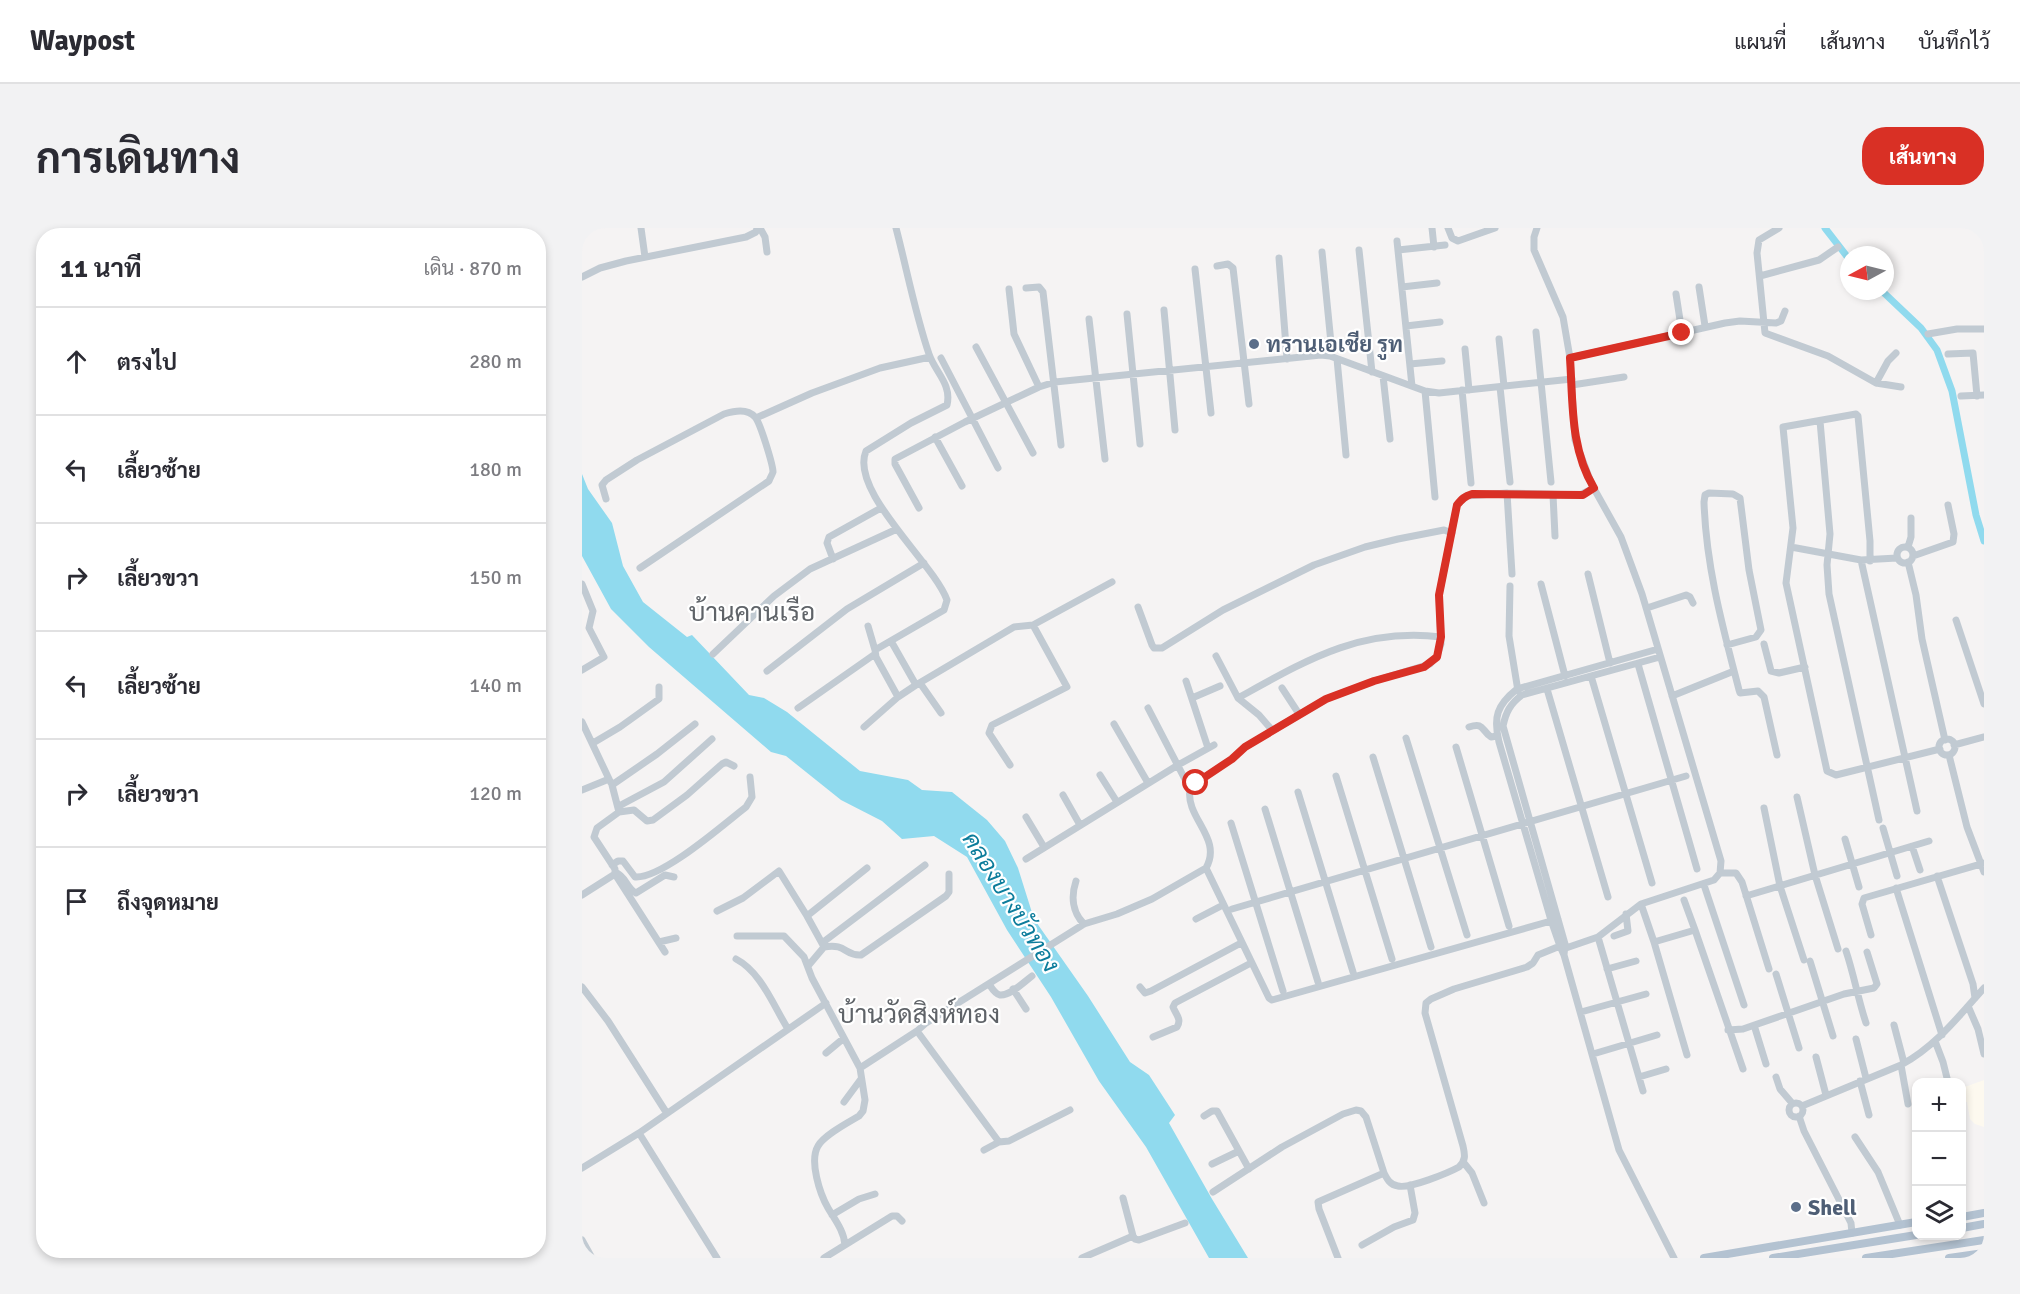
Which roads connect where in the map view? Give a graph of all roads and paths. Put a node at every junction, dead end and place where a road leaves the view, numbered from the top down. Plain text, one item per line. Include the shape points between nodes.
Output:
1 (641, 228) edge
2 (759, 228) edge
3 (896, 228) edge
4 (1432, 228) edge
5 (1448, 228) edge
6 (1495, 228) edge
7 (1538, 228) edge
8 (1779, 228) edge
9 (1397, 241) dead end
10 (1445, 246) dead end
11 (1434, 247) junction
12 (1838, 247) dead end
13 (1359, 250) dead end
14 (1398, 250) junction
15 (767, 252) dead end
16 (1322, 252) dead end
17 (645, 257) junction
18 (1279, 258) dead end
19 (1217, 266) dead end
20 (1195, 269) dead end
21 (1760, 276) junction
22 (582, 277) edge
23 (1437, 283) dead end
24 (1402, 287) junction
25 (1026, 288) dead end
26 (1699, 288) dead end
27 (1009, 289) dead end
28 (1676, 294) dead end
29 (1164, 310) dead end
30 (1785, 311) dead end
31 (1127, 314) dead end
32 (1089, 319) dead end
33 (1440, 322) dead end
34 (1764, 324) junction
35 (1406, 326) junction
36 (1705, 326) junction
37 (1984, 329) edge
38 (1536, 332) dead end
39 (1682, 333) junction
40 (1928, 334) dead end
41 (1499, 339) dead end
42 (976, 347) dead end
43 (1465, 349) dead end
44 (1896, 353) dead end
45 (1948, 354) dead end
46 (930, 357) junction
47 (1334, 357) junction
48 (941, 358) dead end
49 (1570, 358) junction
50 (1287, 359) junction
51 (1442, 361) dead end
52 (1244, 363) junction
53 (1410, 364) junction
54 (1206, 367) junction
55 (1170, 370) junction
56 (1372, 372) junction
57 (1133, 374) junction
58 (1383, 376) junction
59 (1096, 377) junction
60 (1624, 377) dead end
61 (1055, 382) junction
62 (1541, 382) junction
63 (1572, 382) junction
64 (1876, 383) junction
65 (1412, 386) junction
66 (1502, 386) junction
67 (1040, 387) junction
68 (1901, 387) dead end
69 (1466, 390) junction
70 (1425, 391) junction
71 (1961, 396) dead end
72 (1981, 396) edge
73 (1006, 403) junction
74 (1249, 404) dead end
75 (1211, 412) dead end
76 (756, 418) junction
77 (973, 419) junction
78 (1820, 421) junction
79 (1175, 430) dead end
80 (935, 437) junction
81 (1390, 440) dead end
82 (1140, 444) dead end
83 (1061, 445) dead end
84 (1033, 453) dead end
85 (1346, 455) dead end
86 (1105, 459) dead end
87 (998, 468) dead end
88 (1510, 482) dead end
89 (1551, 482) dead end
90 (1472, 483) dead end
91 (962, 486) dead end
92 (1594, 488) junction
93 (1507, 493) junction
94 (1553, 495) junction
95 (1435, 497) dead end
96 (606, 499) dead end
97 (1948, 505) dead end
98 (881, 508) junction
99 (919, 508) dead end
100 (1911, 518) dead end
101 (897, 529) junction
102 (1452, 533) junction
103 (1555, 536) dead end
104 (1791, 547) junction
105 (1908, 547) junction
106 (1828, 556) junction
107 (1897, 558) junction
108 (833, 559) junction
109 (1911, 559) junction
110 (1861, 560) junction
111 (1869, 561) junction
112 (924, 563) junction
113 (640, 568) dead end
114 (1512, 574) dead end
115 (1588, 574) dead end
116 (1112, 582) dead end
117 (582, 584) edge
118 (1541, 584) dead end
119 (1510, 586) dead end
120 (1693, 603) dead end
121 (1138, 608) dead end
122 (1647, 608) junction
123 (1956, 620) dead end
124 (1033, 625) junction
125 (868, 626) dead end
126 (1441, 637) junction
127 (891, 641) junction
128 (1764, 644) dead end
129 (1727, 645) junction
130 (875, 652) junction
131 (1659, 653) junction
132 (713, 654) dead end
133 (1216, 656) dead end
134 (582, 658) edge
135 (1610, 663) junction
136 (1638, 664) junction
137 (1805, 667) junction
138 (585, 668) edge
139 (1734, 670) junction
140 (767, 671) dead end
141 (1565, 676) junction
142 (1591, 676) junction
143 (1186, 681) dead end
144 (918, 684) junction
145 (1220, 686) dead end
146 (658, 687) dead end
147 (1282, 688) dead end
148 (1547, 689) junction
149 (1519, 692) junction
150 (1672, 696) junction
151 (898, 697) junction
152 (1238, 698) junction
153 (1192, 699) junction
154 (1984, 704) edge
155 (798, 708) dead end
156 (1148, 708) dead end
157 (940, 713) dead end
158 (1299, 714) junction
159 (582, 722) edge
160 (695, 724) dead end
161 (1114, 724) dead end
162 (864, 727) dead end
163 (1469, 727) dead end
164 (1272, 730) junction
165 (1497, 736) junction
166 (1984, 737) edge
167 (1406, 738) dead end
168 (712, 739) dead end
169 (1945, 740) junction
170 (593, 743) junction
171 (1954, 745) junction
172 (1456, 747) dead end
173 (1940, 749) junction
174 (1777, 755) dead end
175 (1949, 755) junction
176 (1372, 757) dead end
177 (1904, 759) junction
178 (1010, 765) dead end
179 (1178, 765) junction
180 (734, 766) dead end
181 (1866, 768) junction
182 (1100, 775) dead end
183 (1336, 776) dead end
184 (1686, 776) dead end
185 (750, 777) dead end
186 (1672, 780) junction
187 (611, 782) junction
188 (1148, 783) junction
189 (1190, 789) junction
190 (582, 790) edge
191 (1298, 792) dead end
192 (1626, 794) junction
193 (1063, 795) dead end
194 (1797, 797) dead end
195 (1117, 802) junction
196 (1581, 807) junction
197 (1764, 808) dead end
198 (619, 809) junction
199 (1265, 809) dead end
200 (1917, 811) dead end
201 (1026, 817) dead end
202 (1879, 820) dead end
203 (1526, 822) junction
204 (1231, 823) dead end
205 (1080, 825) junction
206 (1883, 828) dead end
207 (1482, 836) junction
208 (1845, 839) dead end
209 (1929, 841) dead end
210 (1912, 846) junction
211 (1044, 848) junction
212 (1439, 848) junction
213 (1890, 853) junction
214 (1404, 858) junction
215 (1026, 859) dead end
216 (1983, 863) edge
217 (1852, 864) junction
218 (612, 865) junction
219 (925, 865) dead end
220 (867, 868) dead end
221 (1206, 868) junction
222 (1364, 869) junction
223 (1697, 869) dead end
224 (1920, 870) dead end
225 (1984, 872) edge
226 (615, 873) junction
227 (1720, 873) junction
228 (949, 874) dead end
229 (1815, 875) junction
230 (1898, 876) dead end
231 (1937, 876) junction
232 (674, 877) dead end
233 (1076, 881) dead end
234 (1325, 881) junction
235 (1652, 883) dead end
236 (1704, 885) junction
237 (1780, 886) junction
238 (1859, 887) dead end
239 (1896, 888) junction
240 (1290, 892) junction
241 (582, 895) edge
242 (1746, 896) junction
243 (1608, 897) dead end
244 (1684, 900) dead end
245 (1255, 902) junction
246 (1641, 904) junction
247 (1223, 905) junction
248 (1232, 909) dead end
249 (717, 911) dead end
250 (1626, 914) junction
251 (807, 916) junction
252 (1196, 919) dead end
253 (1555, 920) junction
254 (1084, 924) junction
255 (1509, 926) dead end
256 (1695, 930) junction
257 (1467, 935) dead end
258 (1871, 935) dead end
259 (737, 936) dead end
260 (1614, 936) dead end
261 (1598, 937) junction
262 (676, 938) dead end
263 (658, 942) junction
264 (1654, 942) junction
265 (1241, 943) junction
266 (823, 945) junction
267 (1431, 947) dead end
268 (1564, 948) junction
269 (1838, 949) dead end
270 (1846, 951) dead end
271 (665, 952) dead end
272 (1867, 952) dead end
273 (735, 959) dead end
274 (1392, 959) dead end
275 (1636, 961) dead end
276 (1251, 963) junction
277 (808, 966) junction
278 (1607, 969) junction
279 (1769, 969) dead end
280 (1353, 972) dead end
281 (1776, 974) dead end
282 (1032, 976) dead end
283 (1318, 982) dead end
284 (989, 984) junction
285 (582, 987) edge
286 (1140, 987) dead end
287 (1984, 988) edge
288 (1013, 989) junction
289 (1857, 990) junction
290 (1283, 991) dead end
291 (1646, 994) dead end
292 (1975, 998) junction
293 (1822, 1001) junction
294 (1617, 1002) junction
295 (826, 1003) junction
296 (1744, 1005) dead end
297 (1968, 1006) junction
298 (1026, 1009) dead end
299 (1581, 1012) junction
300 (1788, 1013) junction
301 (1866, 1023) dead end
302 (1754, 1025) junction
303 (1894, 1025) dead end
304 (788, 1029) junction
305 (1728, 1030) junction
306 (917, 1031) junction
307 (1657, 1035) dead end
308 (1942, 1035) junction
309 (1833, 1036) dead end
310 (1153, 1037) dead end
311 (844, 1038) junction
312 (1856, 1040) dead end
313 (1935, 1041) junction
314 (1629, 1043) junction
315 (1799, 1048) dead end
316 (826, 1053) dead end
317 (1593, 1054) junction
318 (1984, 1054) edge
319 (1687, 1055) dead end
320 (1816, 1057) dead end
321 (1766, 1064) dead end
322 (1903, 1064) junction
323 (860, 1068) junction
324 (1666, 1069) dead end
325 (1743, 1069) dead end
326 (1639, 1077) junction
327 (1776, 1077) dead end
328 (1946, 1078) edge
329 (861, 1080) junction
330 (1863, 1080) junction
331 (1643, 1091) dead end
332 (1826, 1095) junction
333 (844, 1102) dead end
334 (1792, 1103) junction
335 (1908, 1104) dead end
336 (1802, 1106) junction
337 (1070, 1110) dead end
338 (666, 1112) junction
339 (1869, 1114) dead end
340 (1204, 1116) dead end
341 (1799, 1116) junction
342 (639, 1133) junction
343 (1855, 1137) dead end
344 (999, 1142) junction
345 (984, 1150) dead end
346 (1239, 1151) junction
347 (1464, 1163) junction
348 (1212, 1164) dead end
349 (582, 1168) edge
350 (1249, 1169) junction
351 (1384, 1173) junction
352 (1410, 1185) junction
353 (1213, 1192) dead end
354 (875, 1194) dead end
355 (1123, 1198) dead end
356 (1484, 1203) dead end
357 (1984, 1213) edge
358 (832, 1215) junction
359 (1966, 1215) edge
360 (902, 1221) dead end
361 (1185, 1223) dead end
362 (1912, 1223) edge
363 (1900, 1224) junction
364 (1984, 1224) edge
365 (1885, 1227) junction
366 (1966, 1227) edge
367 (1852, 1233) junction
368 (1912, 1235) edge
369 (1134, 1236) junction
370 (582, 1240) edge
371 (1984, 1240) edge
372 (845, 1245) junction
373 (1362, 1245) dead end
374 (1829, 1249) junction
375 (1984, 1253) edge
376 (1874, 1257) edge
377 (592, 1258) edge
378 (717, 1258) edge
379 (824, 1258) edge
380 (1082, 1258) edge
381 (1338, 1258) edge
382 (1674, 1258) edge
383 (1704, 1258) edge
384 (1773, 1258) edge
385 (1866, 1258) edge
386 (1949, 1258) edge

1 - 17 street
2 - 15 street
2 - 17 street via 746,237
3 - 46 street
4 - 11 street
5 - 6 street via 1458,241
7 - 49 street via 1534,250 1563,316
8 - 21 street via 1759,240
9 - 14 street
10 - 11 street
11 - 14 street
12 - 21 street via 1819,260
13 - 56 street
14 - 24 street
16 - 47 street
17 - 22 street via 600,268
18 - 50 street
19 - 52 street via 1228,264 1233,268
20 - 54 street
21 - 34 street
23 - 24 street
24 - 35 street
25 - 61 street via 1039,287 1043,292
26 - 36 street
27 - 67 street via 1014,334
28 - 39 street
29 - 55 street
30 - 34 street via 1780,322
31 - 57 street
32 - 59 street
33 - 35 street
34 - 36 street via 1740,321
34 - 64 street via 1765,333 1828,356
35 - 53 street
36 - 39 street
37 - 40 street
38 - 62 street
39 - 49 street
41 - 66 street
42 - 73 street
43 - 69 street
44 - 64 street
45 - 72 street via 1973,353
46 - 76 street via 880,368
46 - 98 street via 948,388 947,405 874,444 863,457
47 - 50 street
47 - 56 street
47 - 85 street
48 - 77 street
49 - 63 street
50 - 52 street
51 - 53 street
52 - 54 street
52 - 74 street
53 - 65 street
54 - 55 street
54 - 75 street
55 - 57 street
55 - 79 street
56 - 58 street
57 - 59 street
57 - 82 street
58 - 65 street
58 - 81 street
59 - 61 street
59 - 86 street
60 - 63 street
61 - 67 street
61 - 83 street
62 - 63 street
62 - 66 street
62 - 89 street
63 - 92 street via 1575,440
64 - 68 street
65 - 70 street
66 - 69 street
66 - 88 street
67 - 73 street
69 - 70 street
69 - 90 street
70 - 95 street
71 - 72 street
73 - 77 street
73 - 84 street
76 - 96 street via 738,410 724,414 646,455 606,480 602,485
76 - 113 street via 773,473 769,481
77 - 80 street
77 - 87 street
78 - 104 street via 1786,425 1782,430
78 - 106 street via 1830,534
78 - 111 street via 1856,414 1860,418
80 - 91 street
80 - 99 street via 895,459
92 - 94 street via 1583,495
92 - 122 street via 1621,537
93 - 94 street
93 - 102 street via 1466,496 1457,505
93 - 114 street
94 - 103 street
97 - 109 street via 1953,542
98 - 101 street
98 - 108 street via 829,537 827,543
100 - 105 street
101 - 108 street
101 - 112 street
102 - 121 street via 1444,530 1398,539 1314,565 1223,610 1162,648 1152,645
102 - 126 street via 1439,595
104 - 106 street
104 - 137 street via 1786,583
105 - 107 street via 1899,549
105 - 109 street via 1912,550
106 - 110 street
106 - 181 street via 1834,623
107 - 109 street via 1903,563
107 - 111 street
108 - 132 street via 810,569 774,596
109 - 169 street via 1922,639
110 - 111 street
110 - 177 street
112 - 127 street via 945,594 946,606
112 - 140 street via 847,609
115 - 135 street
116 - 124 street
117 - 138 street via 593,611 589,628 604,657
118 - 141 street
119 - 149 street via 1509,636
120 - 122 street via 1686,595
122 - 131 street
123 - 154 street
124 - 144 street via 1014,627
124 - 178 street via 1067,687 992,724 989,733
125 - 130 street
126 - 152 street via 1390,635 1353,644 1301,663
126 - 158 street via 1437,657 1424,667 1344,691
127 - 130 street
127 - 144 street
128 - 137 street via 1772,671
129 - 129 street via 1756,637 1761,630 1740,498 1709,493 1704,498 1711,578
129 - 139 street
130 - 151 street
130 - 155 street
131 - 135 street
131 - 136 street
131 - 150 street
133 - 152 street
134 - 138 street
135 - 141 street
136 - 142 street
136 - 186 street
137 - 181 street via 1827,771 1836,775
139 - 150 street
139 - 174 street via 1740,693 1758,692 1764,696
141 - 149 street
142 - 148 street
142 - 192 street
143 - 153 street
144 - 151 street
144 - 157 street
145 - 153 street
146 - 170 street via 659,699
147 - 158 street
148 - 149 street
148 - 196 street
149 - 165 street via 1509,696 1498,709
149 - 203 street via 1503,726
150 - 227 street via 1721,861
151 - 162 street
152 - 164 street
153 - 179 street via 1211,746
156 - 179 street
158 - 164 street
159 - 170 street
160 - 187 street via 657,754
161 - 188 street
163 - 165 street via 1477,724 1491,737
164 - 189 street
165 - 203 street
166 - 171 street
167 - 212 street
168 - 198 street via 664,782
169 - 171 street
169 - 173 street
170 - 187 street
171 - 175 street
172 - 207 street
173 - 175 street
173 - 177 street
175 - 216 street via 1965,820
176 - 214 street
177 - 181 street
177 - 200 street
179 - 188 street
179 - 189 street
180 - 198 street via 722,764 653,820 647,821 634,810
181 - 202 street
182 - 195 street
183 - 222 street
184 - 186 street
185 - 218 street via 752,797 746,807 668,866 635,878 623,861
186 - 192 street
186 - 223 street
187 - 190 street
187 - 198 street
188 - 195 street
189 - 221 street via 1191,802 1210,844 1211,859
191 - 234 street
192 - 196 street
192 - 235 street
193 - 205 street
194 - 229 street
195 - 205 street
196 - 203 street
196 - 243 street
197 - 237 street
198 - 218 street via 594,832
199 - 240 street
201 - 211 street
203 - 207 street
203 - 253 street
204 - 245 street
205 - 211 street
206 - 213 street
207 - 212 street
207 - 255 street
208 - 217 street
209 - 210 street
210 - 213 street
210 - 224 street
211 - 215 street
212 - 214 street
212 - 257 street
213 - 217 street
213 - 230 street
214 - 222 street
214 - 267 street
216 - 225 street
216 - 231 street
217 - 229 street
217 - 238 street
218 - 226 street
219 - 266 street
220 - 251 street
221 - 247 street
221 - 254 street via 1152,899
222 - 234 street
222 - 274 street
226 - 232 street via 625,878 636,893 665,875
226 - 241 street
226 - 263 street
227 - 236 street
227 - 242 street via 1736,873
228 - 266 street via 946,896 861,955 839,946
229 - 237 street
229 - 269 street
231 - 239 street
231 - 292 street
233 - 254 street via 1073,900
234 - 240 street
234 - 280 street
236 - 246 street
236 - 296 street
237 - 242 street
237 - 293 street
239 - 258 street via 1862,901
239 - 308 street
240 - 245 street
240 - 283 street
242 - 279 street
244 - 256 street
245 - 248 street
245 - 290 street
246 - 250 street
246 - 264 street
247 - 252 street
247 - 265 street
249 - 251 street via 743,898 778,871
250 - 260 street via 1628,930
250 - 261 street
251 - 266 street
253 - 268 street
253 - 276 street via 1276,1000 1269,998
254 - 284 street
256 - 264 street
256 - 305 street
259 - 277 street via 784,936
261 - 268 street
261 - 278 street
262 - 263 street
263 - 271 street
264 - 319 street
265 - 276 street
265 - 286 street via 1148,993
266 - 277 street
268 - 299 street
268 - 347 street via 1538,955 1527,966 1454,989 1426,1003 1425,1013 1460,1135
270 - 289 street
272 - 289 street via 1877,984
273 - 304 street via 755,974
275 - 278 street
276 - 310 street via 1175,1003 1173,1007 1180,1019 1177,1027
277 - 295 street
278 - 294 street
281 - 300 street
282 - 288 street
284 - 288 street via 1000,995
284 - 306 street
285 - 338 street
287 - 292 street
288 - 298 street
289 - 293 street
289 - 301 street
291 - 294 street
292 - 297 street
293 - 300 street
293 - 309 street
294 - 299 street
294 - 314 street
295 - 304 street
295 - 311 street
297 - 308 street
297 - 318 street
299 - 317 street
300 - 302 street
300 - 315 street
302 - 305 street
302 - 321 street
303 - 322 street
304 - 338 street
305 - 325 street
306 - 323 street
306 - 344 street
307 - 314 street
308 - 313 street
311 - 316 street
311 - 323 street
312 - 330 street
313 - 322 street
313 - 328 street
314 - 317 street
314 - 326 street
317 - 382 street via 1619,1150
320 - 332 street
322 - 330 street
322 - 335 street
323 - 329 street
324 - 326 street
326 - 331 street
327 - 334 street
329 - 333 street
329 - 358 street via 863,1111 821,1142 816,1152 819,1188
330 - 332 street
330 - 339 street
332 - 336 street
334 - 336 street
334 - 341 street via 1789,1113
336 - 341 street
337 - 344 street via 1009,1141
338 - 342 street
340 - 346 street via 1217,1111
341 - 367 street via 1851,1223
342 - 349 street
342 - 378 street
343 - 363 street via 1881,1179
344 - 345 street
346 - 348 street
346 - 350 street
347 - 352 street
347 - 356 street
350 - 351 street via 1300,1137 1356,1110 1366,1117
350 - 353 street
351 - 352 street via 1394,1186
351 - 381 street via 1318,1202
352 - 373 street via 1413,1220
354 - 358 street
355 - 369 street
357 - 359 main road
358 - 372 street via 843,1232
360 - 372 street via 892,1216
361 - 369 street via 1139,1240
362 - 363 main road
363 - 365 main road
364 - 366 main road
365 - 367 main road
365 - 374 main road
367 - 383 main road
368 - 374 main road
369 - 380 street
370 - 377 street
371 - 376 main road
372 - 379 street
374 - 384 main road
375 - 386 main road
376 - 385 main road

